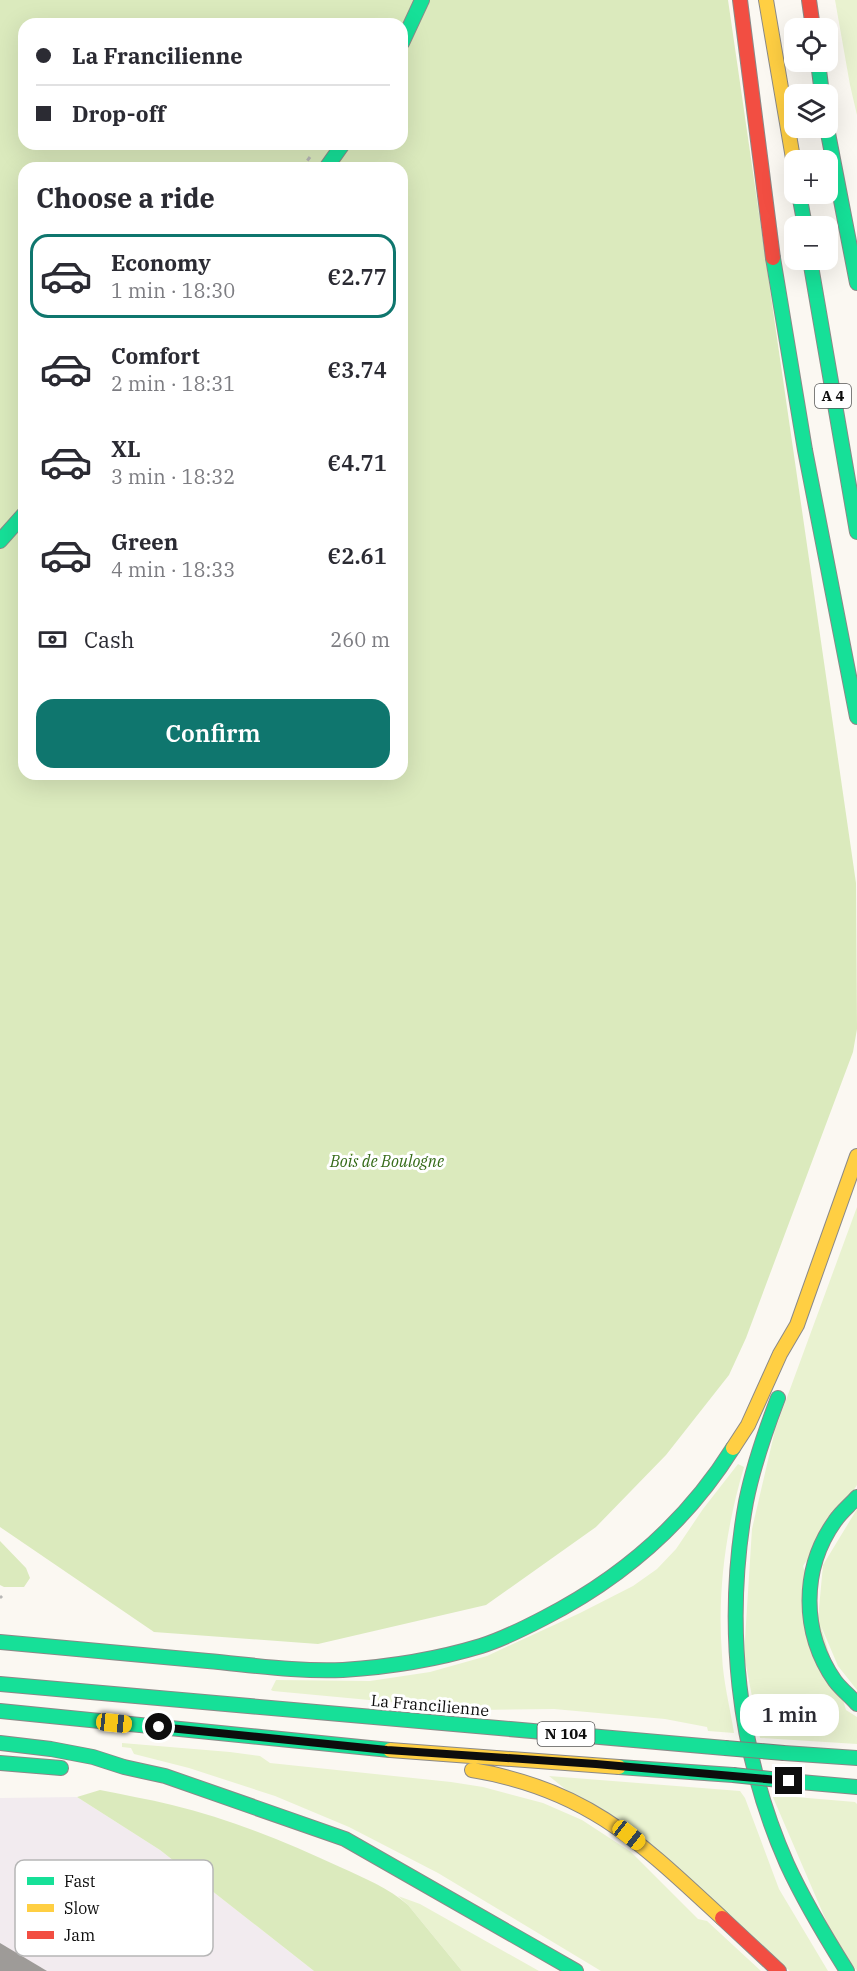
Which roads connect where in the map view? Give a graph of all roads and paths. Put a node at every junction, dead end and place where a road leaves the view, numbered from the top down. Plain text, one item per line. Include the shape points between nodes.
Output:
1 (422, 0) edge
2 (740, 0) edge
3 (766, 0) edge
4 (809, 0) edge
5 (812, 18) edge
6 (408, 30) edge
7 (829, 138) edge
8 (792, 150) edge
9 (812, 270) edge
10 (857, 283) edge
11 (18, 521) edge
12 (857, 532) edge
13 (0, 541) edge
14 (857, 717) edge
15 (857, 1156) edge
16 (797, 1325) junction
17 (794, 1357) dead end
18 (782, 1389) dead end
19 (857, 1497) edge
20 (0, 1642) edge
21 (0, 1684) edge
22 (857, 1704) edge
23 (0, 1711) edge
24 (0, 1743) edge
25 (387, 1750) junction
26 (857, 1758) edge
27 (0, 1763) edge
28 (124, 1767) junction
29 (857, 1787) edge
30 (576, 1971) edge
31 (779, 1971) edge
32 (847, 1971) edge

1 - 6 main road
2 - 14 main road via 752,117 791,369
3 - 8 main road
4 - 5 main road
7 - 10 main road
9 - 12 main road, A 4
11 - 13 main road
15 - 16 main road
16 - 17 main road
16 - 20 main road via 748,1425 700,1497 676,1524 599,1586 511,1635 424,1659 340,1670 279,1668
18 - 32 main road via 755,1467 742,1528 735,1608 738,1686 752,1765 778,1846 813,1920
19 - 22 main road via 833,1522 813,1562 808,1612 822,1664
21 - 26 main road, La Francilienne / N 104, bridge
23 - 25 main road
24 - 28 main road via 93,1757
25 - 29 main road, bridge
25 - 31 main road via 423,1763 526,1782 589,1808 652,1854
27 - 28 main road via 96,1771
28 - 30 main road via 165,1776 345,1839

